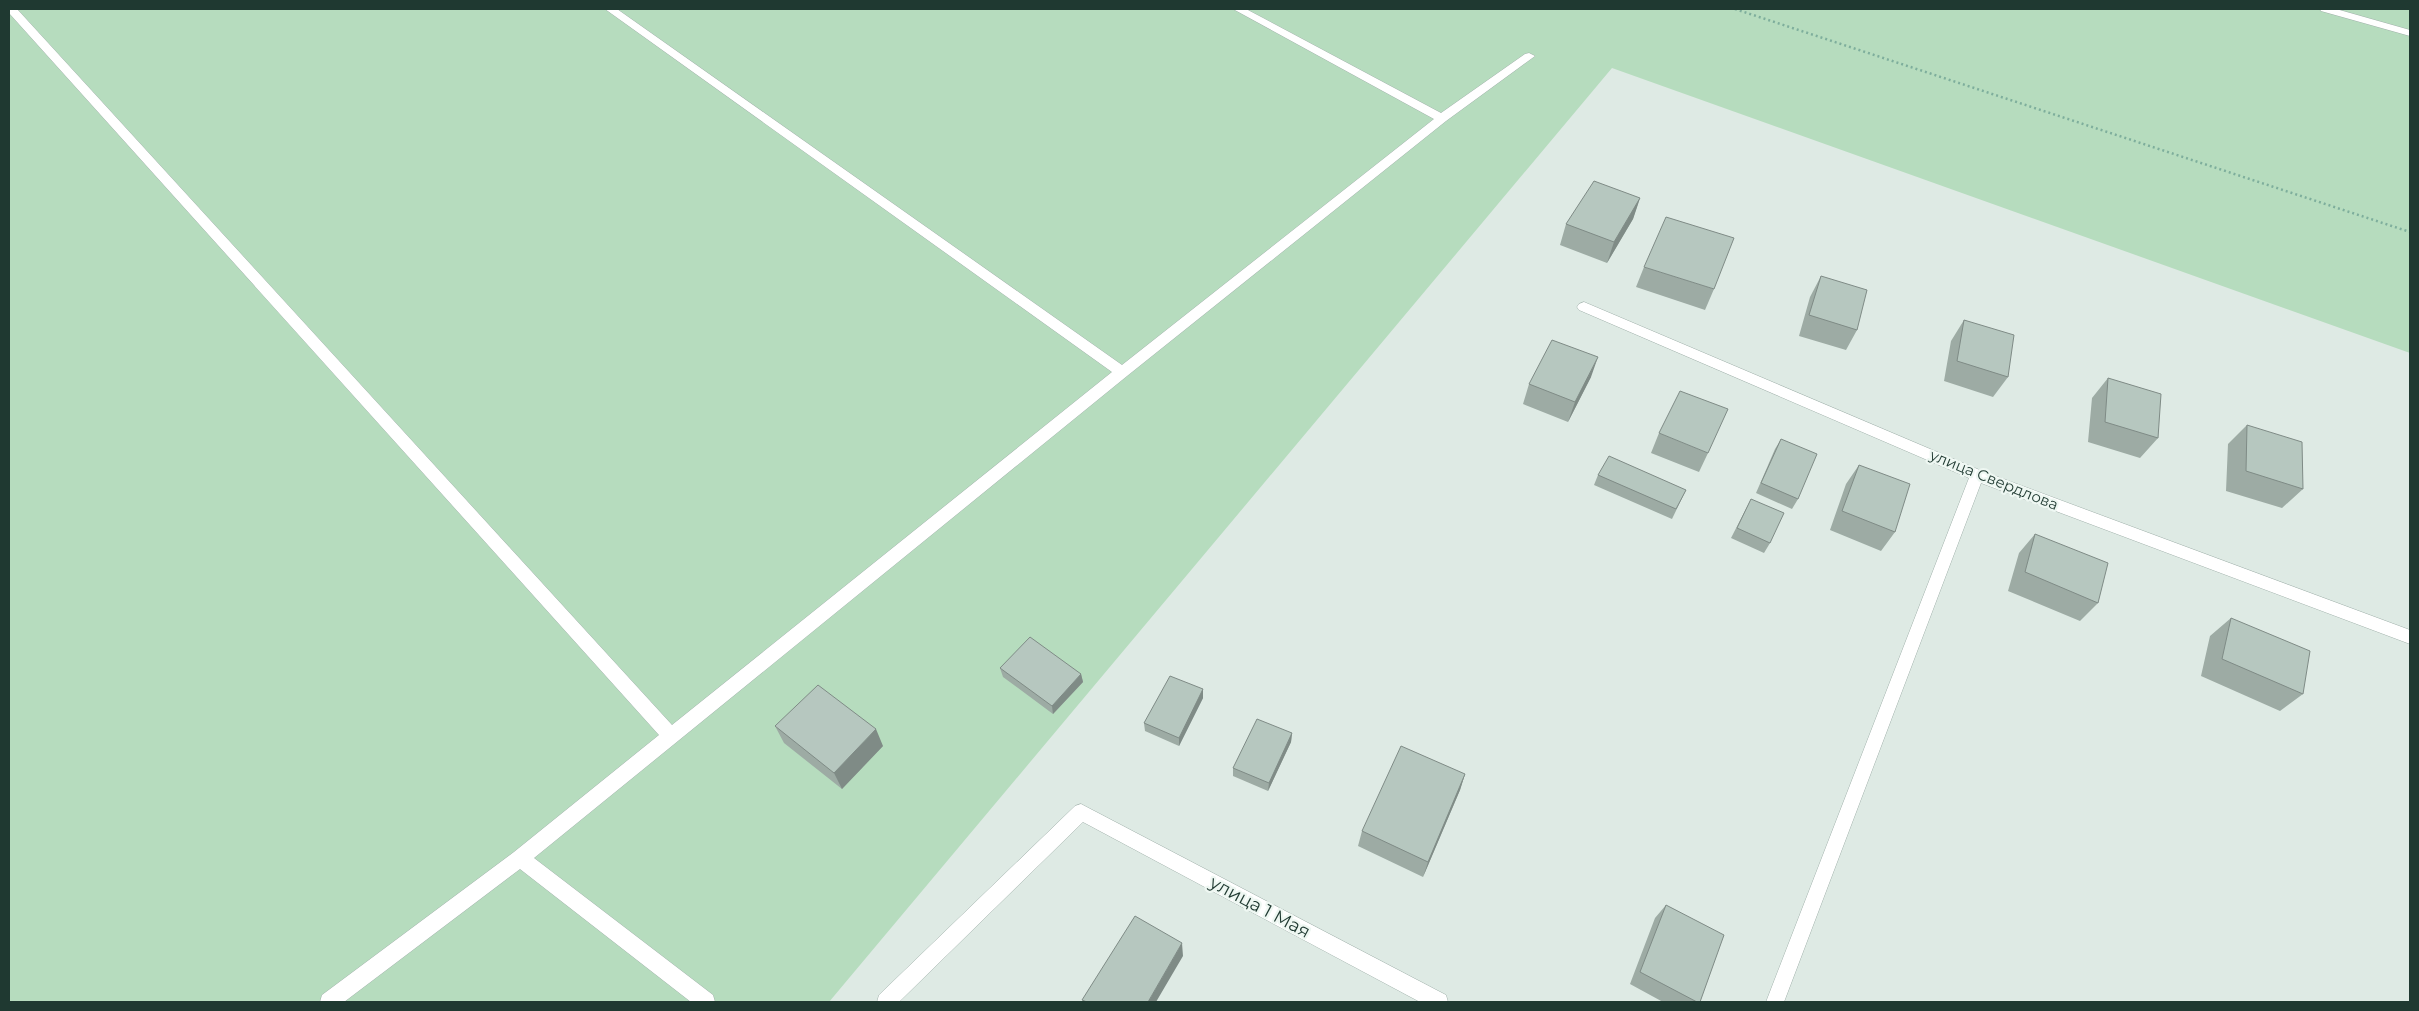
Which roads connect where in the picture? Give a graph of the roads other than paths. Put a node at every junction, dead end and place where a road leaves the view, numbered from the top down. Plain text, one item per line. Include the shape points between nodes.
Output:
1 (11, 9) edge
2 (610, 9) edge
3 (1238, 9) edge
4 (2325, 9) edge
5 (2410, 33) edge
6 (1529, 56) dead end
7 (1442, 118) junction
8 (1584, 307) dead end
9 (1122, 372) junction
10 (1977, 476) junction
11 (2410, 637) edge
12 (670, 735) junction
13 (520, 858) junction
14 (330, 1002) edge
15 (706, 1002) edge
16 (886, 1002) edge
17 (1439, 1002) edge
18 (1775, 1002) edge

1 - 12 street
2 - 9 street
3 - 7 street
4 - 5 street
6 - 7 street
7 - 9 street
8 - 10 street, улица Свердлова
9 - 12 street
10 - 11 street, улица Свердлова
10 - 18 street
12 - 13 street
13 - 14 street
13 - 15 street
16 - 17 street, улица 1 Мая via 1080,812

